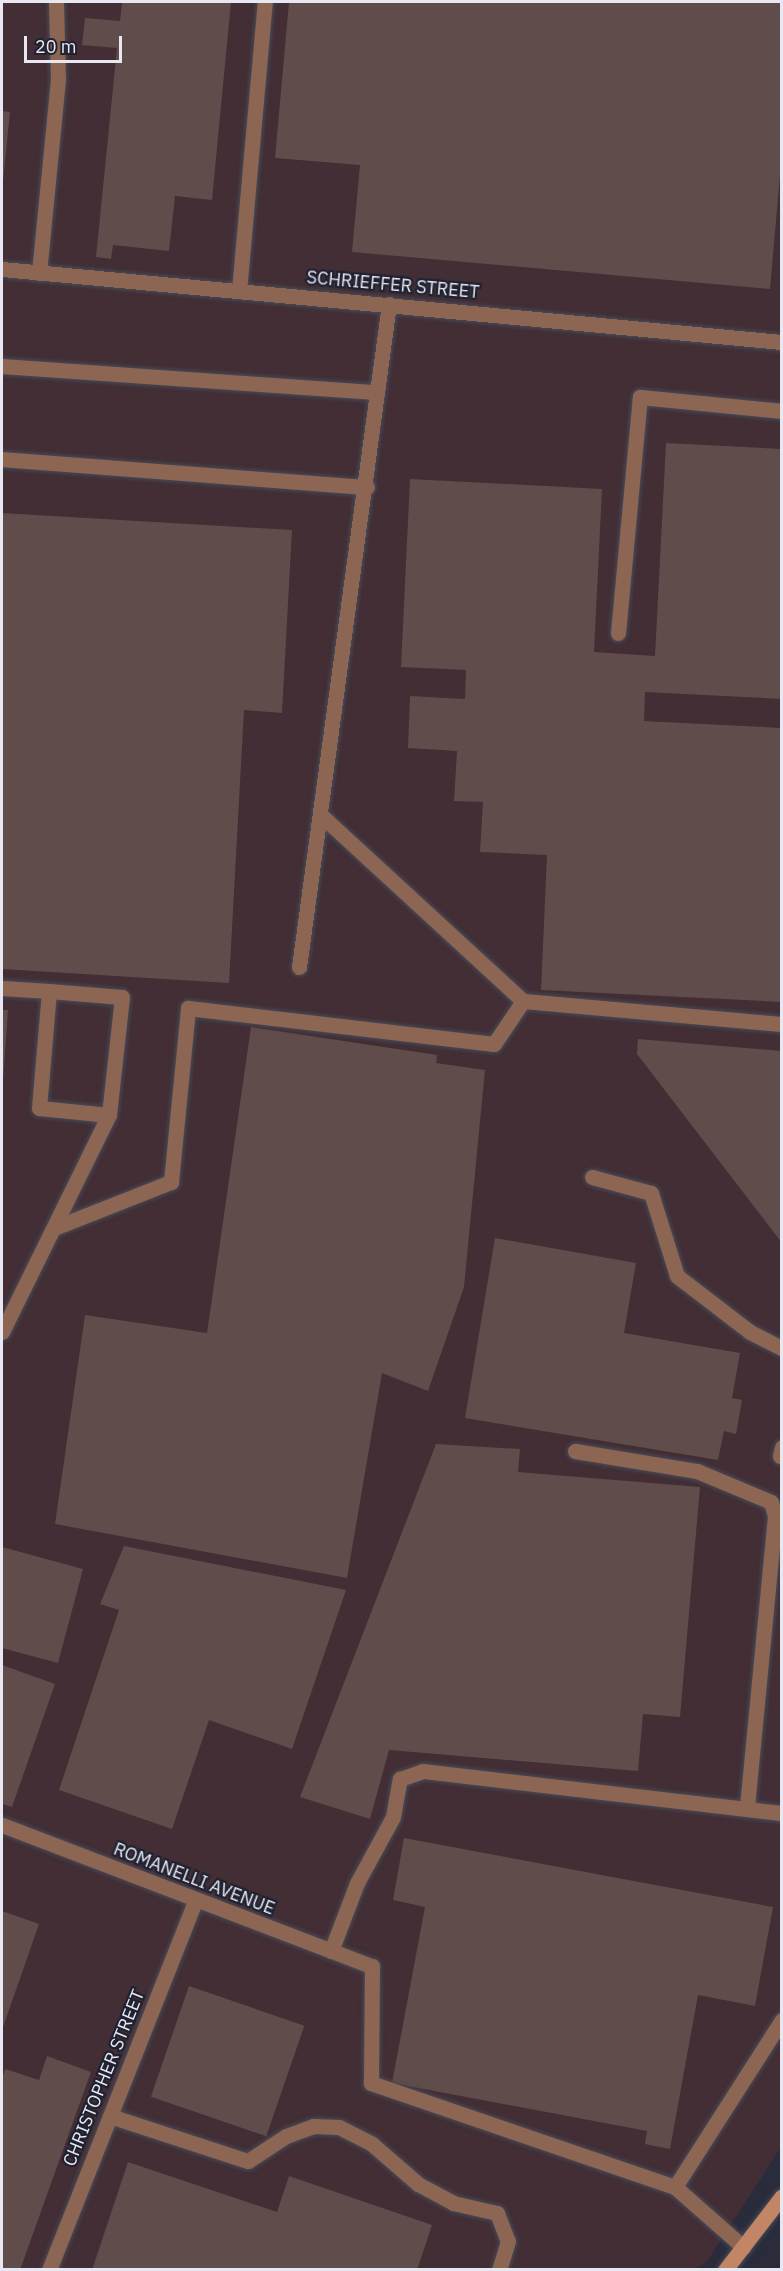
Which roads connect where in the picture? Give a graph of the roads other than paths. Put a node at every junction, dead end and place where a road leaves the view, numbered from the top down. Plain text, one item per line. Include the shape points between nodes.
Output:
1 (56, 2) edge
2 (265, 2) edge
3 (2, 269) edge
4 (39, 273) junction
5 (239, 291) junction
6 (389, 304) junction
7 (782, 342) edge
8 (2, 366) edge
9 (375, 392) junction
10 (782, 411) edge
11 (2, 459) edge
12 (367, 487) junction
13 (618, 633) dead end
14 (323, 817) junction
15 (299, 967) dead end
16 (2, 988) edge
17 (49, 991) junction
18 (523, 1001) junction
19 (782, 1024) edge
20 (109, 1115) junction
21 (592, 1177) dead end
22 (54, 1228) junction
23 (2, 1332) edge
24 (782, 1348) edge
25 (575, 1451) dead end
26 (747, 1809) junction
27 (782, 1813) edge
28 (2, 1825) edge
29 (195, 1901) junction
30 (331, 1951) junction
31 (782, 2020) edge
32 (110, 2116) junction
33 (675, 2187) junction
34 (782, 2196) edge
35 (743, 2247) junction
36 (49, 2270) edge
37 (499, 2270) edge
38 (725, 2270) edge

1 - 4 street via 58,80
2 - 5 street
3 - 4 street, SCHRIEFFER STREET
4 - 5 street, SCHRIEFFER STREET
5 - 6 street, SCHRIEFFER STREET
6 - 7 street, SCHRIEFFER STREET
6 - 9 street
8 - 9 street
9 - 12 street
10 - 13 street via 640,397
11 - 12 street
12 - 14 street
14 - 15 street
14 - 18 street
16 - 17 street
17 - 20 street via 39,1108
17 - 20 street via 122,997
18 - 19 street
18 - 22 street via 495,1044 188,1008 171,1182
20 - 22 street
21 - 24 street via 651,1193 677,1276 750,1332
22 - 23 street
25 - 26 street via 697,1471 771,1502 775,1516
26 - 27 street
26 - 30 street via 423,1771 400,1779 393,1817 357,1883
28 - 29 street, ROMANELLI AVENUE
29 - 30 street, ROMANELLI AVENUE
29 - 32 street, CHRISTOPHER STREET
30 - 33 street, ROMANELLI AVENUE via 372,1966 371,2083
31 - 33 street
32 - 36 street, CHRISTOPHER STREET
32 - 37 street via 248,2161 286,2136 313,2126 339,2127 372,2144 418,2184 453,2203 496,2213 508,2241
33 - 35 street
34 - 35 street
35 - 38 street

